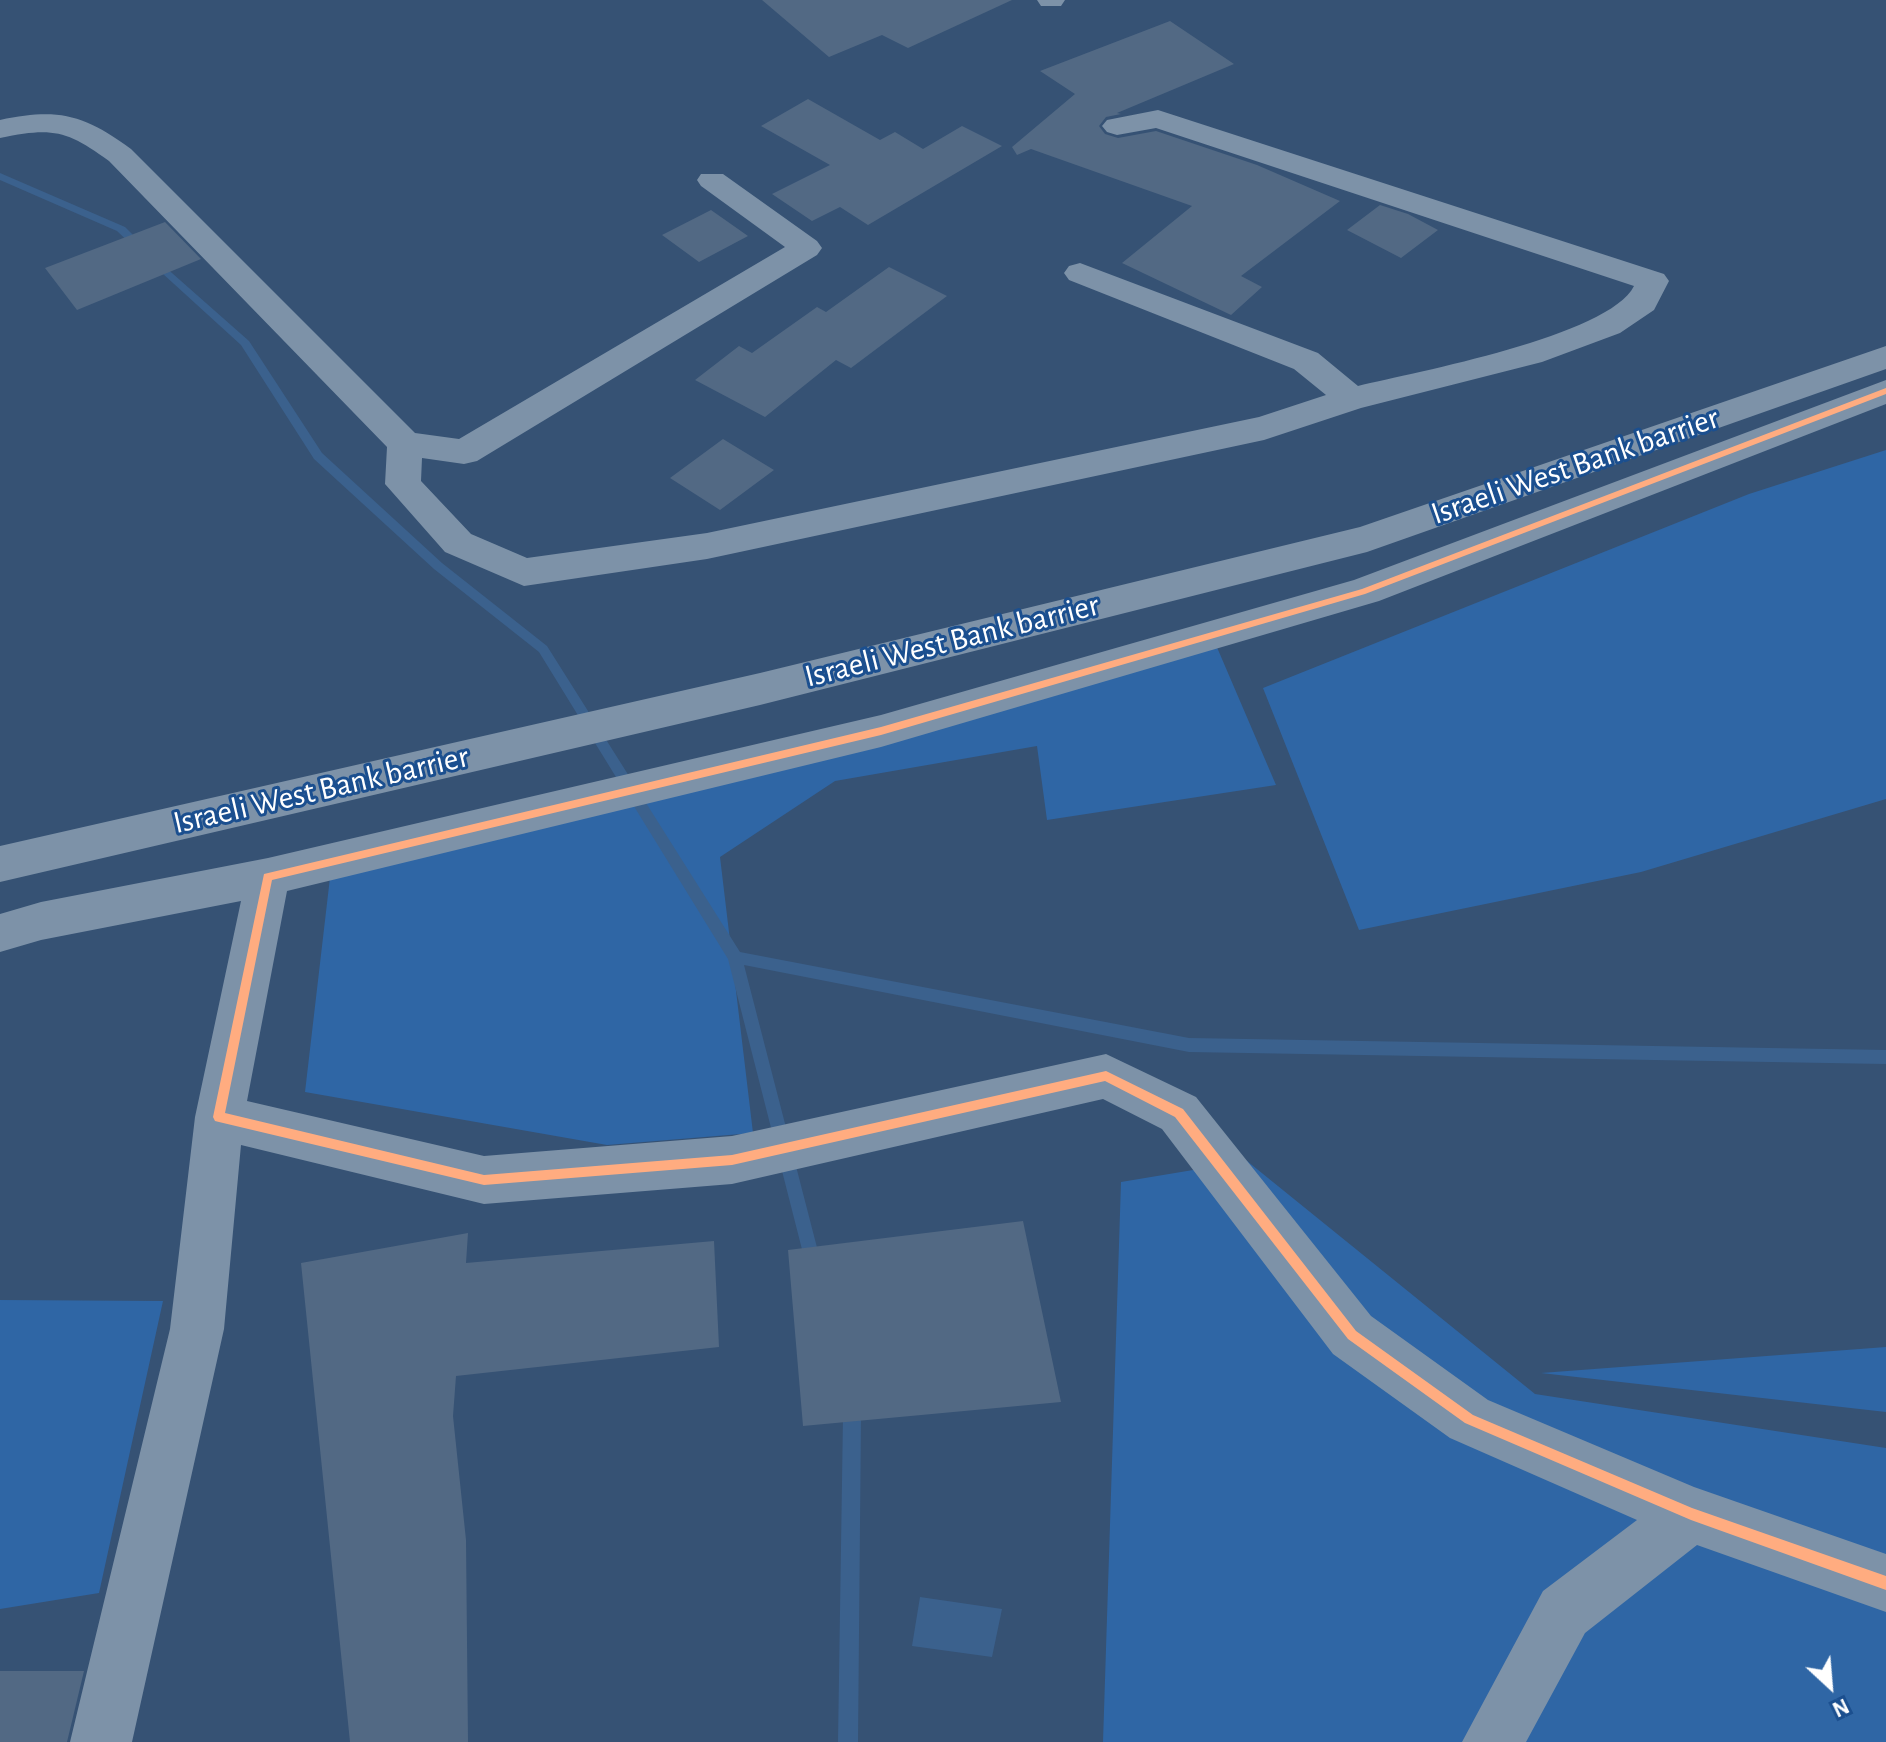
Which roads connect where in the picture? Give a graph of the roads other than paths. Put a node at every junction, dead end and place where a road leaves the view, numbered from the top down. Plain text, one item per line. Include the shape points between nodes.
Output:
1 (1117, 126) dead end
2 (0, 129) edge
3 (712, 180) dead end
4 (1080, 273) dead end
5 (1886, 357) edge
6 (1886, 391) edge
7 (1352, 399) junction
8 (405, 444) junction
9 (0, 864) edge
10 (268, 877) junction
11 (0, 933) edge
12 (219, 1117) junction
13 (1691, 1514) junction
14 (1886, 1583) edge
15 (101, 1742) edge
16 (1493, 1742) edge

1 - 7 street via 1158,119 1653,281 1642,303 1608,326 1530,354
2 - 8 street via 64,120 120,155
3 - 8 street via 806,248 464,452
4 - 7 street via 1306,361
5 - 9 street, Israeli West Bank barrier via 1367,539 760,689
6 - 10 street via 1351,595 881,731
7 - 8 street via 1264,428 738,539 524,572 458,543 421,504 403,484
10 - 11 street
10 - 12 street
12 - 13 street via 484,1180 732,1160 1106,1076 1179,1113 1352,1335 1469,1419
12 - 15 street via 197,1329
13 - 14 street
13 - 16 street via 1564,1612

